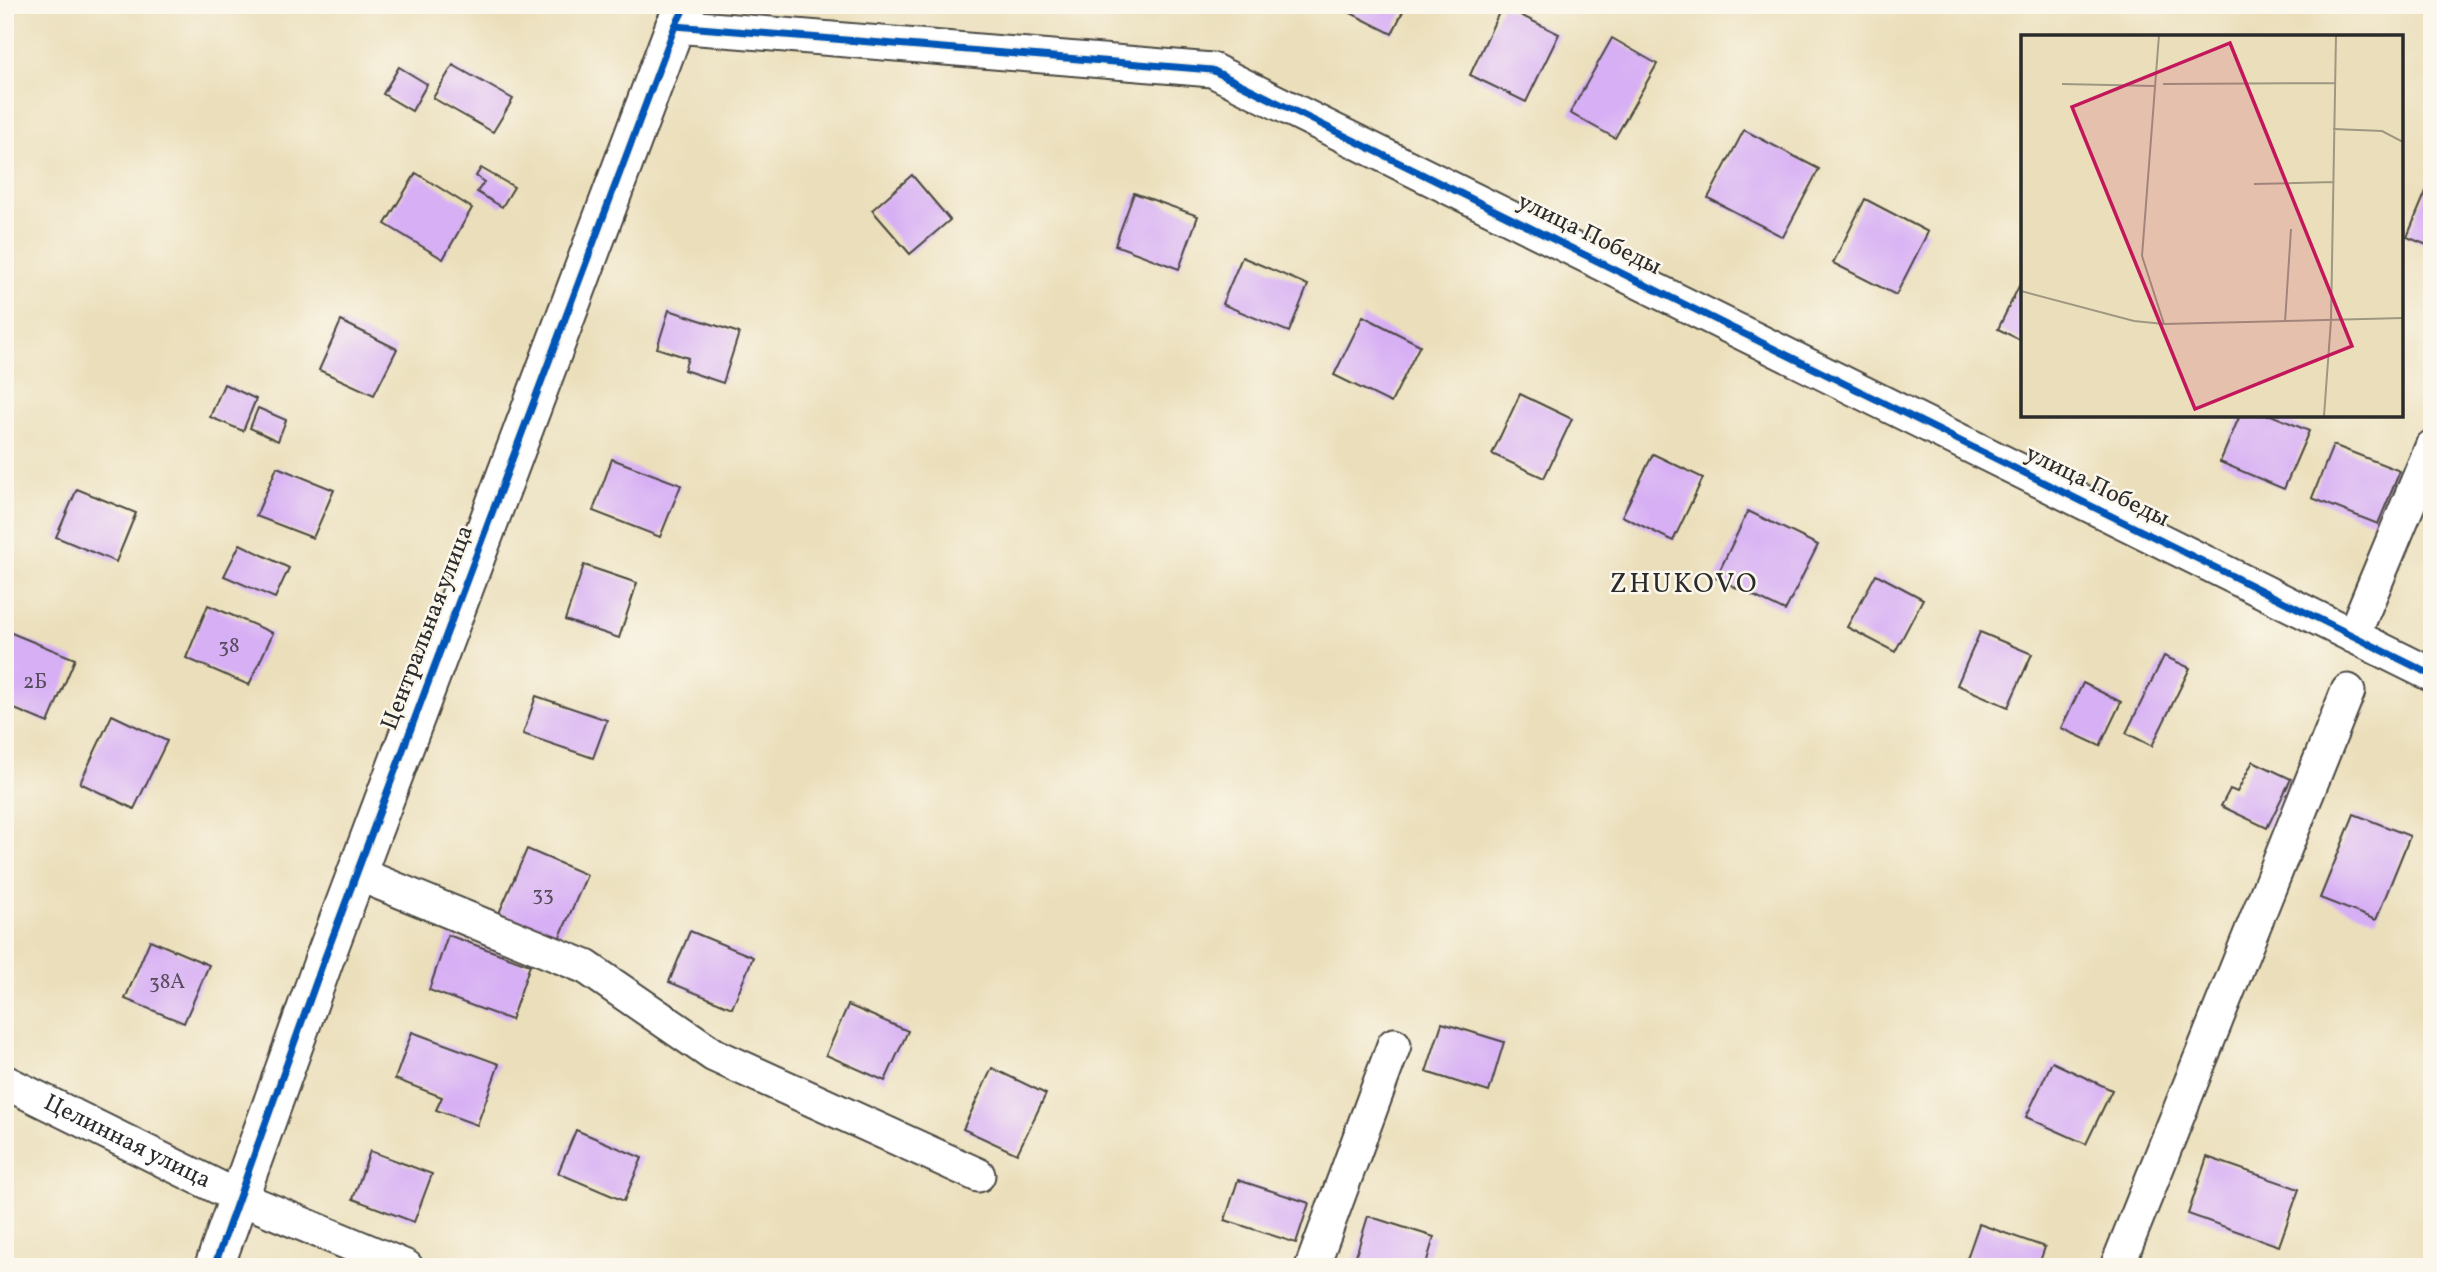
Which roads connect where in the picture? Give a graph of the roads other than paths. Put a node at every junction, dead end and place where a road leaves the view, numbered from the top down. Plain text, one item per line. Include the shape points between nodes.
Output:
1 (681, 16) edge
2 (2432, 447) edge
3 (2353, 636) junction
4 (2432, 675) edge
5 (2348, 691) dead end
6 (356, 873) junction
7 (1394, 1045) dead end
8 (5, 1082) edge
9 (978, 1175) dead end
10 (240, 1198) junction
11 (214, 1267) edge
12 (406, 1267) edge
13 (1312, 1267) edge
14 (2117, 1267) edge

1 - 3 street, улица Победы via 1212,70
1 - 6 street, Центральная улица
2 - 3 street
3 - 4 street, улица Победы
5 - 14 street
6 - 9 street via 586,967 714,1055
6 - 10 street, Центральная улица
7 - 13 street
8 - 10 street, Целинная улица
10 - 11 street, Центральная улица
10 - 12 street, Целинная улица

